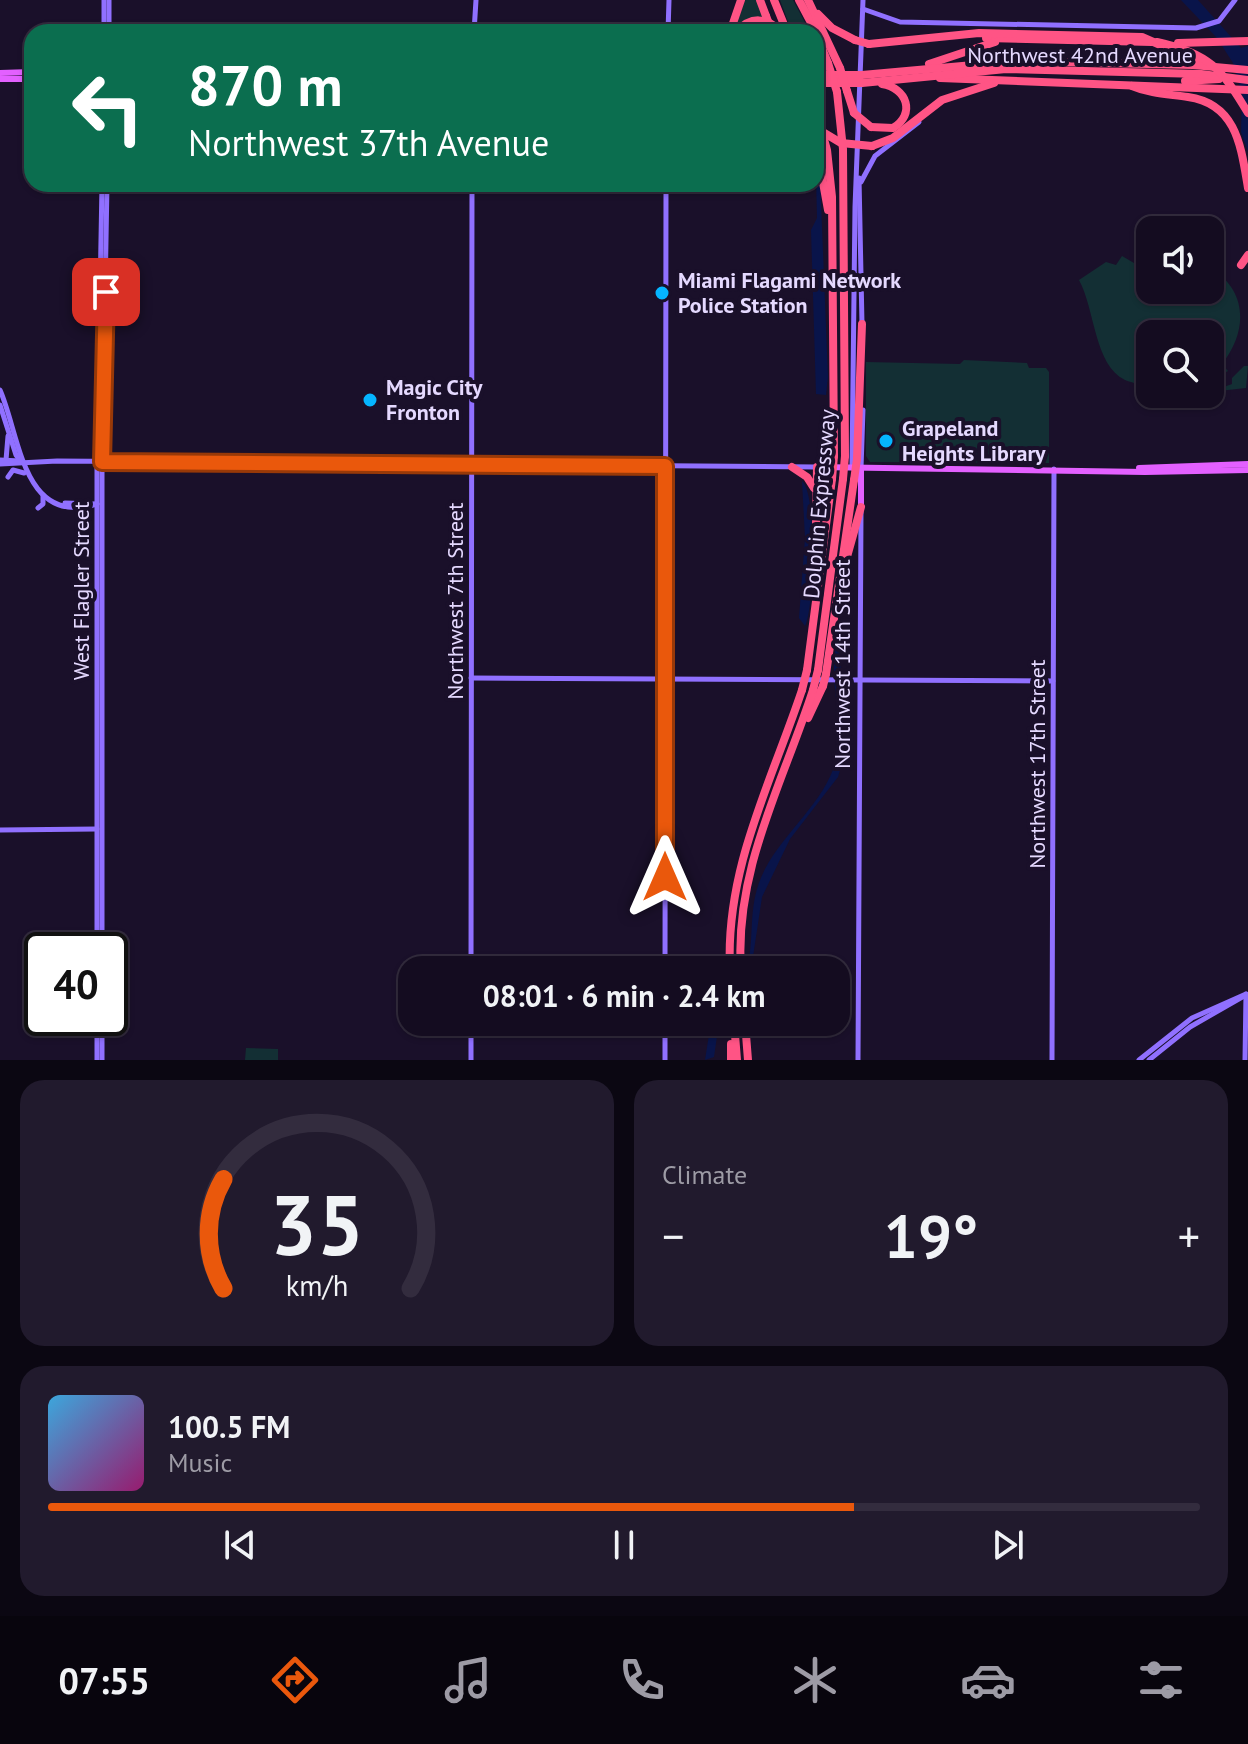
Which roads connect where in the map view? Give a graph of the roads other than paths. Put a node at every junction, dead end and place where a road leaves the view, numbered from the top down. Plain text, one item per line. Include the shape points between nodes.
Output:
1 (106, 0) edge
2 (476, 0) edge
3 (669, 0) edge
4 (741, 0) edge
5 (760, 0) edge
6 (774, 0) edge
7 (799, 0) edge
8 (808, 0) edge
9 (863, 0) edge
10 (1235, 0) edge
11 (863, 9) junction
12 (106, 24) edge
13 (474, 24) edge
14 (668, 24) edge
15 (733, 24) edge
16 (750, 24) edge
17 (769, 24) edge
18 (772, 24) edge
19 (782, 24) edge
20 (812, 24) edge
21 (819, 24) edge
22 (824, 34) edge
23 (933, 39) junction
24 (1020, 40) junction
25 (1248, 41) edge
26 (1157, 42) junction
27 (824, 53) edge
28 (1211, 66) junction
29 (908, 70) junction
30 (1248, 70) edge
31 (1230, 72) junction
32 (0, 73) edge
33 (24, 75) edge
34 (824, 76) edge
35 (24, 78) edge
36 (919, 78) junction
37 (0, 79) edge
38 (862, 79) junction
39 (1248, 80) edge
40 (824, 82) edge
41 (873, 82) junction
42 (1030, 82) junction
43 (1128, 84) junction
44 (1151, 85) junction
45 (977, 87) junction
46 (1206, 87) junction
47 (1248, 90) edge
48 (1244, 101) edge
49 (1248, 113) edge
50 (824, 133) edge
51 (824, 146) edge
52 (858, 173) junction
53 (860, 187) junction
54 (1248, 188) edge
55 (824, 189) edge
56 (105, 192) edge
57 (105, 192) edge
58 (472, 192) edge
59 (666, 192) edge
60 (833, 239) junction
61 (1248, 255) edge
62 (1241, 265) dead end
63 (101, 321) junction
64 (862, 324) joint
65 (105, 332) junction
66 (100, 363) junction
67 (105, 374) junction
68 (0, 390) edge
69 (0, 405) edge
70 (8, 431) junction
71 (15, 434) junction
72 (2, 461) edge
73 (21, 462) junction
74 (100, 462) junction
75 (471, 464) junction
76 (857, 465) junction
77 (665, 466) junction
78 (792, 467) junction
79 (817, 467) junction
80 (1248, 467) edge
81 (1054, 469) junction
82 (25, 473) junction
83 (8, 477) dead end
84 (814, 489) junction
85 (43, 494) junction
86 (97, 494) junction
87 (51, 499) junction
88 (85, 504) junction
89 (97, 504) junction
90 (861, 507) junction
91 (97, 516) junction
92 (840, 576) junction
93 (815, 618) junction
94 (822, 672) junction
95 (471, 678) junction
96 (665, 679) junction
97 (860, 680) junction
98 (1053, 681) junction
99 (785, 766) junction
100 (100, 826) junction
101 (0, 830) edge
102 (99, 932) edge
103 (471, 956) edge
104 (665, 956) edge
105 (730, 956) edge
106 (741, 956) edge
107 (1247, 994) edge
108 (1223, 1008) junction
109 (1246, 1009) junction
110 (99, 1036) edge
111 (471, 1036) edge
112 (665, 1036) edge
113 (734, 1036) edge
114 (736, 1036) edge
115 (746, 1036) edge
116 (748, 1058) edge
117 (99, 1059) edge
118 (471, 1060) edge
119 (665, 1060) edge
120 (731, 1060) edge
121 (737, 1060) edge
122 (858, 1060) edge
123 (1052, 1060) edge
124 (1139, 1060) edge
125 (1149, 1060) edge
126 (1245, 1060) edge

1 - 12 street
2 - 13 street
3 - 14 street
4 - 15 highway
5 - 17 highway, bridge
6 - 19 highway
7 - 20 highway, Dolphin Expressway
8 - 21 highway, bridge
8 - 23 highway, bridge via 828,24 855,40 869,44
9 - 11 street
10 - 11 street via 1219,21 1205,27 900,22
11 - 38 street
16 - 18 highway
22 - 41 highway, bridge via 854,113 871,127 894,128 907,109 899,91
23 - 24 highway
23 - 28 highway via 979,33 1142,37
24 - 26 highway
24 - 29 highway via 974,46
25 - 26 highway, bridge
26 - 49 highway, bridge via 1193,51 1213,63
27 - 94 highway, Dolphin Expressway, bridge via 837,92 843,140 845,456
28 - 29 highway, Northwest 42nd Avenue via 1029,61
28 - 31 highway, Northwest 42nd Avenue
29 - 38 highway, Northwest 42nd Avenue
30 - 31 highway, Northwest 42nd Avenue
31 - 36 highway, Northwest 42nd Avenue via 1006,69
31 - 39 highway, Northwest 42nd Avenue
31 - 44 highway
32 - 33 main road
34 - 38 highway, Northwest 42nd Avenue
35 - 37 main road
36 - 41 highway, Northwest 42nd Avenue
36 - 42 highway
38 - 40 highway, Northwest 42nd Avenue
38 - 41 highway, Northwest 42nd Avenue
38 - 52 street
42 - 43 highway
42 - 45 highway
43 - 44 highway
43 - 54 highway via 1149,93 1203,100 1226,114 1235,128
44 - 46 highway
45 - 50 highway, bridge via 942,100 893,138 872,146 839,143
45 - 53 street via 942,104 878,152
46 - 47 highway
46 - 48 highway
51 - 60 highway, Dolphin Expressway
52 - 53 street
52 - 76 street
53 - 64 street
55 - 60 highway
56 - 63 street, West Flagler Street
57 - 65 street, West Flagler Street
58 - 75 street, Northwest 7th Street
59 - 77 street
60 - 93 highway, Dolphin Expressway, bridge via 834,456
61 - 62 highway
63 - 65 street
63 - 66 street, West Flagler Street
64 - 76 highway
65 - 67 street, West Flagler Street
66 - 67 street
66 - 74 street, West Flagler Street
67 - 74 street, West Flagler Street
68 - 71 street
69 - 70 street
70 - 71 street
70 - 72 street
70 - 73 street
71 - 73 street
72 - 73 street
73 - 74 street
73 - 82 street
74 - 75 street
74 - 86 street, West Flagler Street
74 - 100 street, West Flagler Street
75 - 77 street
75 - 95 street, Northwest 7th Street
76 - 79 main road
76 - 81 main road
76 - 90 main road, Northwest 14th Street
76 - 92 highway, bridge
77 - 78 street
77 - 96 street
78 - 79 street
78 - 84 highway
79 - 84 highway
80 - 81 main road
81 - 98 street, Northwest 17th Street
82 - 83 street via 13,470
82 - 85 street
84 - 93 highway
85 - 87 street
85 - 87 street via 43,509
86 - 88 street
86 - 89 street, West Flagler Street
87 - 88 street
88 - 89 street
88 - 91 street
89 - 91 street, West Flagler Street
90 - 92 highway
90 - 97 street, Northwest 14th Street
91 - 100 street, West Flagler Street
92 - 94 highway
93 - 105 highway, Dolphin Expressway, bridge via 802,690 738,871
94 - 99 highway, Dolphin Expressway, bridge
94 - 99 highway, bridge via 823,686
95 - 96 street
95 - 103 street, Northwest 7th Street
96 - 97 street
96 - 104 street
97 - 98 street
97 - 122 street, Northwest 14th Street
98 - 123 street, Northwest 17th Street
99 - 106 highway, Dolphin Expressway via 748,874
100 - 101 street
100 - 102 street, West Flagler Street
107 - 108 street
107 - 109 street
107 - 124 street via 1192,1018
108 - 109 street via 1239,1003
108 - 125 street
109 - 126 street
110 - 117 street
111 - 118 street
112 - 119 street
113 - 120 highway
114 - 121 highway
115 - 116 highway

